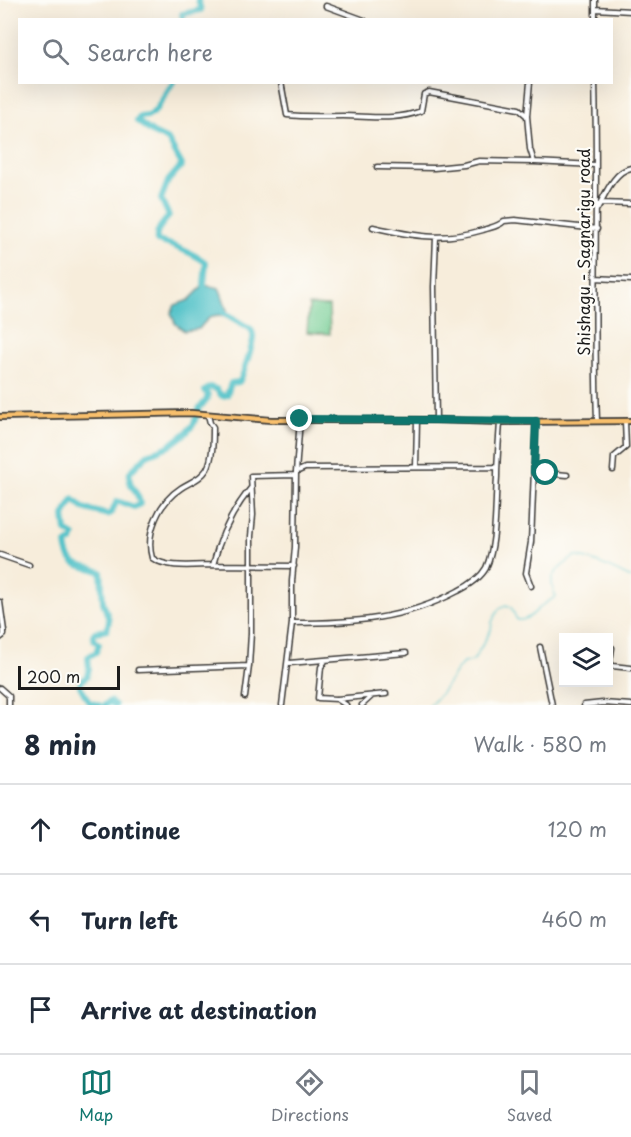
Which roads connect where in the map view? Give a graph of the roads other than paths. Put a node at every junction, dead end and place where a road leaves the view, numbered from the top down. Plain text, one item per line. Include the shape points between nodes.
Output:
1 (595, 0) edge
2 (326, 6) dead end
3 (595, 9) junction
4 (631, 11) edge
5 (359, 18) edge
6 (595, 18) edge
7 (282, 84) edge
8 (530, 84) edge
9 (595, 84) edge
10 (527, 116) junction
11 (534, 162) junction
12 (595, 165) junction
13 (377, 167) dead end
14 (631, 168) edge
15 (601, 203) junction
16 (631, 204) edge
17 (596, 210) junction
18 (373, 227) dead end
19 (597, 229) junction
20 (436, 237) junction
21 (596, 278) junction
22 (631, 280) edge
23 (208, 415) junction
24 (0, 417) edge
25 (300, 419) junction
26 (417, 420) junction
27 (436, 420) junction
28 (536, 421) junction
29 (597, 421) junction
30 (628, 421) edge
31 (500, 422) junction
32 (625, 431) junction
33 (631, 435) edge
34 (297, 463) junction
35 (416, 467) junction
36 (497, 467) junction
37 (305, 468) junction
38 (613, 470) dead end
39 (534, 472) junction
40 (296, 474) junction
41 (567, 475) dead end
42 (251, 488) junction
43 (0, 555) edge
44 (29, 565) dead end
45 (213, 565) junction
46 (251, 566) junction
47 (294, 566) junction
48 (531, 586) dead end
49 (0, 602) edge
50 (292, 622) junction
51 (0, 638) edge
52 (540, 647) dead end
53 (406, 653) dead end
54 (326, 661) junction
55 (314, 662) junction
56 (289, 663) junction
57 (249, 666) junction
58 (613, 666) edge
59 (321, 667) junction
60 (631, 668) edge
61 (138, 670) dead end
62 (0, 688) edge
63 (386, 693) dead end
64 (374, 695) junction
65 (245, 696) dead end
66 (631, 698) edge
67 (337, 699) junction
68 (554, 704) edge
69 (9, 705) edge
70 (282, 705) edge
71 (346, 705) edge
72 (362, 705) edge
73 (584, 705) edge
74 (631, 705) edge

1 - 3 street
2 - 5 street
3 - 4 street
3 - 6 street
7 - 10 street via 287,116 396,118 421,111 424,94 429,92 503,104
8 - 10 street
9 - 12 street, Shishagu - Sagnarigu road
10 - 11 street
11 - 12 street
11 - 13 street
12 - 17 street, Shishagu - Sagnarigu road
14 - 15 street via 621,172
15 - 16 street
15 - 17 street
17 - 19 street, Shishagu - Sagnarigu road
18 - 20 street
19 - 20 street via 514,220 464,236
19 - 21 street, Shishagu - Sagnarigu road
20 - 27 street
21 - 22 street
21 - 29 street, Shishagu - Sagnarigu road
23 - 24 main road
23 - 25 main road
23 - 45 street via 213,427 209,465 197,480 162,506 150,553 162,563
25 - 26 main road
25 - 34 street
26 - 27 main road
26 - 35 street
27 - 31 main road
28 - 29 main road
28 - 31 main road
28 - 39 street
29 - 30 main road
30 - 32 street
31 - 36 street
32 - 33 street
32 - 38 street via 626,447 614,457
34 - 37 street
34 - 40 street
35 - 36 street
35 - 37 street
36 - 50 street via 491,547 482,575 426,608 335,622
37 - 40 street
39 - 41 street
39 - 48 street via 526,573
40 - 42 street via 251,476
40 - 47 street
42 - 45 street via 230,519
42 - 46 street
43 - 44 street
45 - 46 street
46 - 47 street
46 - 57 street
47 - 50 street
49 - 51 street via 4,635
50 - 56 street
52 - 68 street
53 - 54 street
54 - 55 street
54 - 59 street
55 - 56 street
55 - 59 street
56 - 70 street
57 - 61 street
57 - 65 street
58 - 60 street
59 - 67 street via 318,698
62 - 69 street via 9,696
63 - 64 street
64 - 67 street
64 - 72 street
66 - 74 street
67 - 71 street
73 - 74 street

